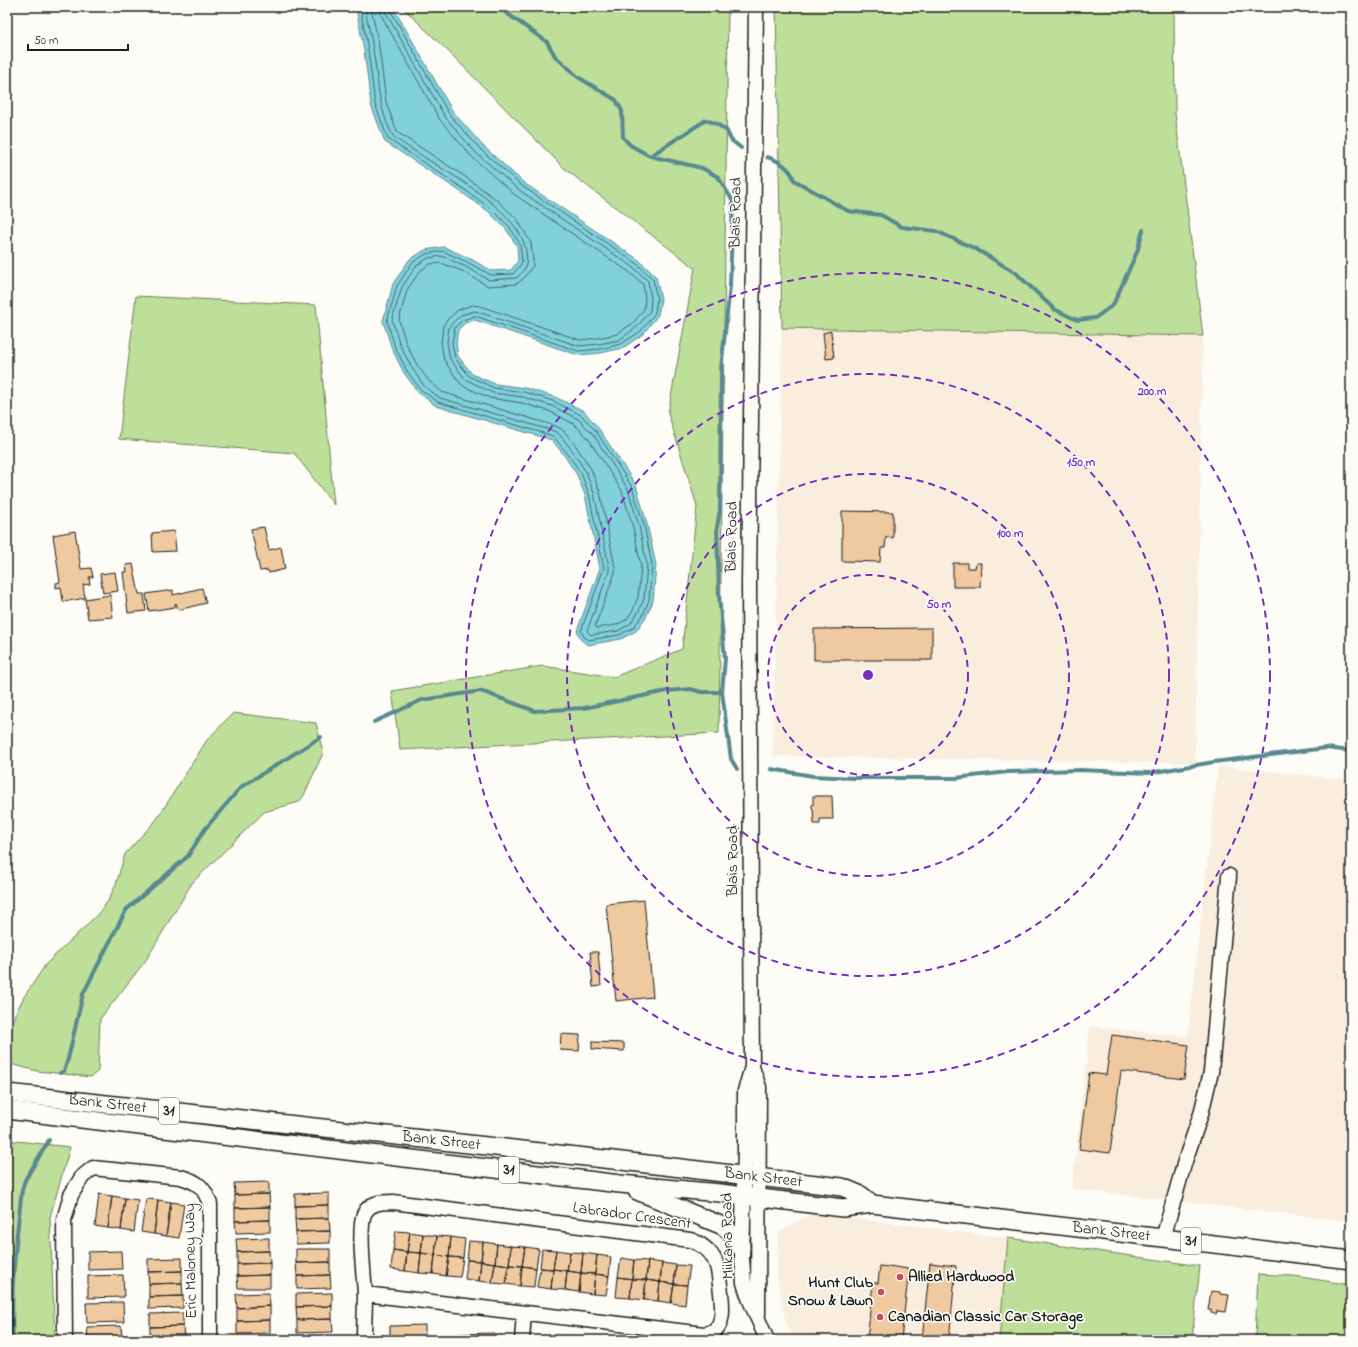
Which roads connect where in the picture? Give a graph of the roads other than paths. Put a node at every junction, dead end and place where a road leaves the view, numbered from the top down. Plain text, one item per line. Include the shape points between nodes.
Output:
1 (756, 7) edge
2 (1229, 876) dead end
3 (7, 1092) edge
4 (7, 1110) edge
5 (751, 1176) junction
6 (620, 1184) junction
7 (751, 1197) junction
8 (872, 1204) junction
9 (1163, 1238) junction
10 (742, 1248) junction
11 (1351, 1260) edge
12 (364, 1294) junction
13 (524, 1313) junction
14 (758, 1317) junction
15 (65, 1340) edge
16 (210, 1340) edge
17 (364, 1340) edge
18 (522, 1340) edge
19 (767, 1340) edge

1 - 5 street, Blais Road via 749,584 752,1067 760,1087
2 - 9 street via 1211,1072 1201,1114
3 - 5 main road, Bank Street / 31
4 - 6 main road, Bank Street / 31
5 - 7 street, Miikana Road
5 - 8 main road, Bank Street / 31 via 842,1187 861,1195
6 - 7 main road, Bank Street / 31
6 - 10 main road via 723,1226
7 - 8 main road, Bank Street / 31 via 843,1208
7 - 10 street, Miikana Road
7 - 14 street, Miikana Road
8 - 9 main road, Bank Street / 31
9 - 11 main road, Bank Street / 31
10 - 14 street, Miikana Road via 744,1283
12 - 13 street, Labrador Crescent
12 - 13 street, Labrador Crescent via 361,1228 364,1214 371,1205 393,1202 698,1242 715,1261 723,1308 723,1315 717,1327 704,1334
12 - 17 street
13 - 18 street
14 - 19 street, Miikana Road
15 - 16 street, Eric Maloney Way via 64,1220 71,1195 82,1177 94,1168 181,1177 198,1184 206,1193 210,1204

